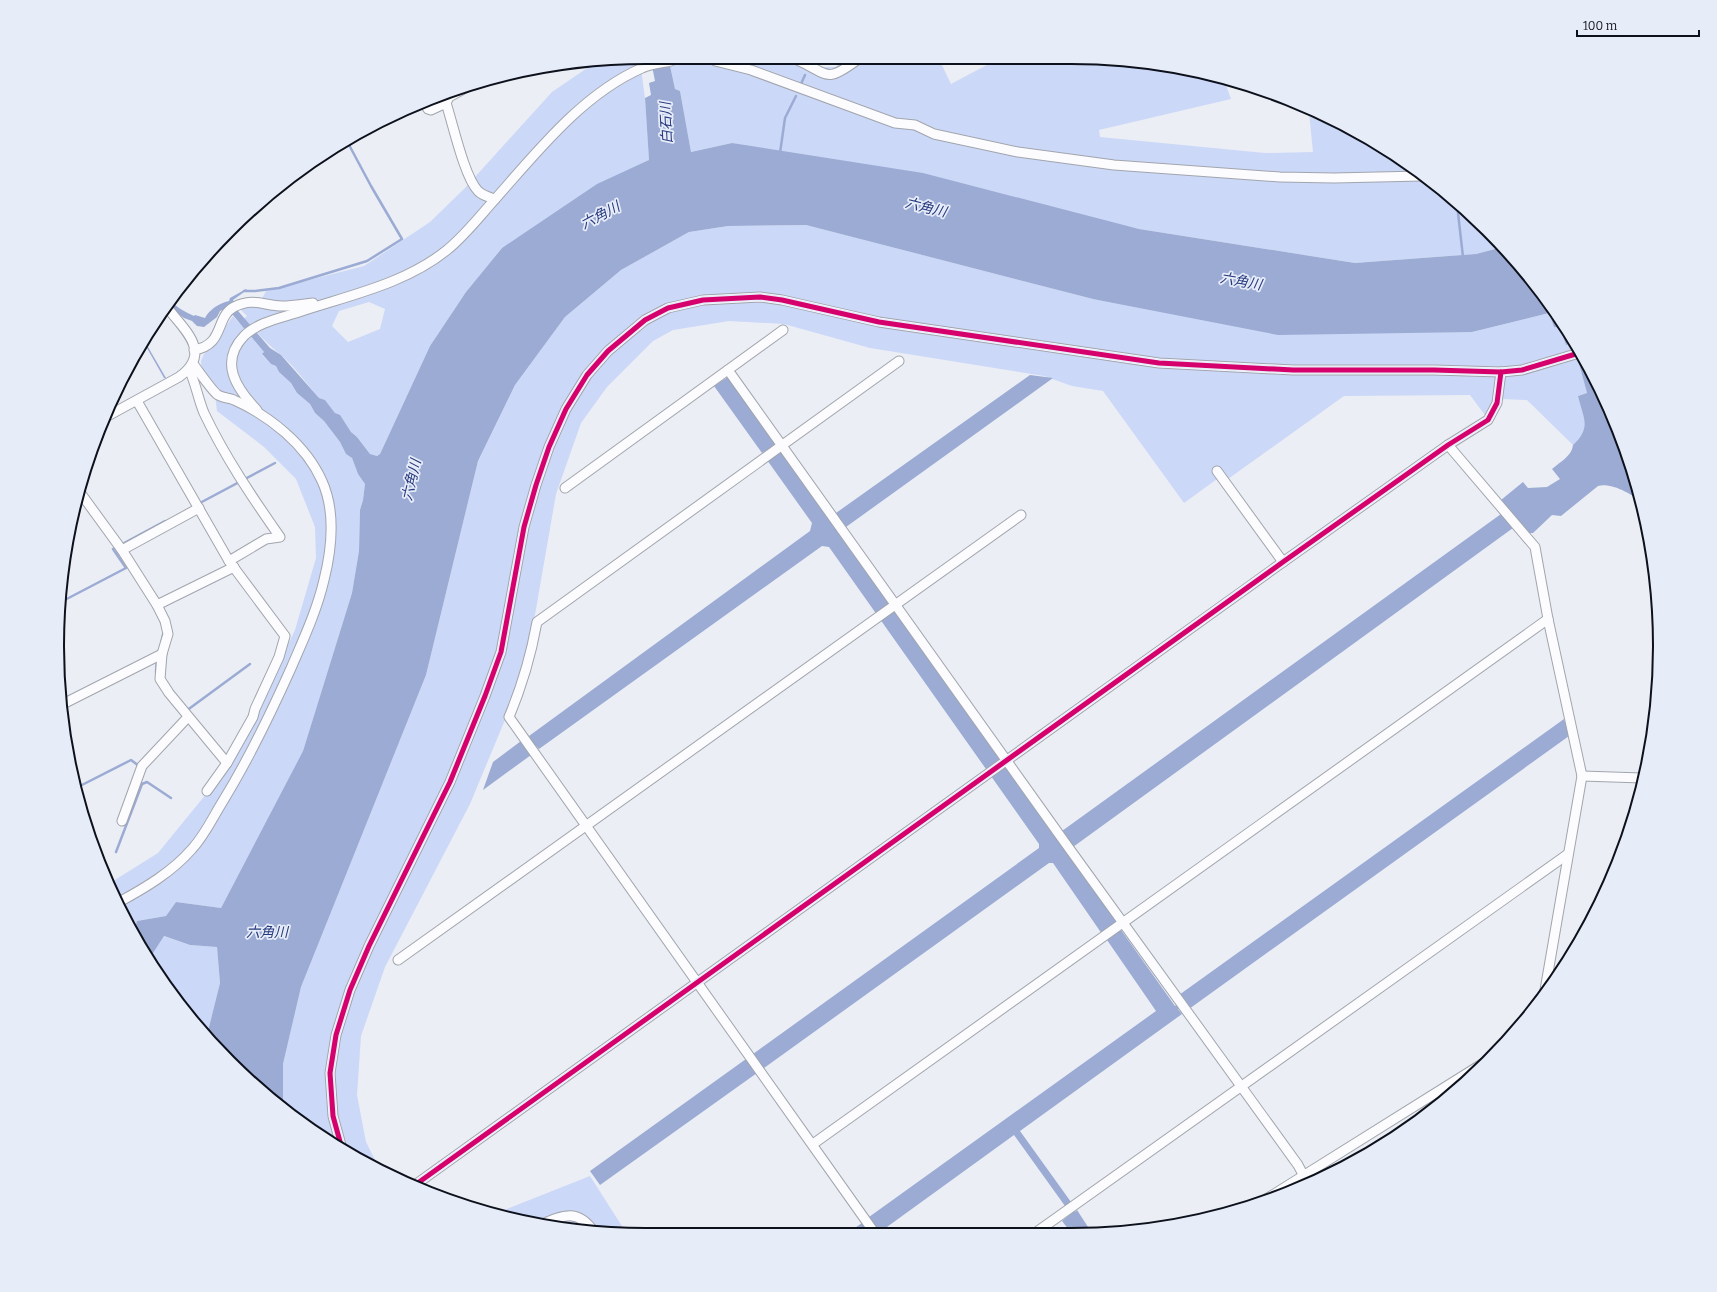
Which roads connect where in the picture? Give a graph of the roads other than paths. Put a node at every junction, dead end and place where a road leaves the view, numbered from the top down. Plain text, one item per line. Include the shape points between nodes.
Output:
1 (657, 64) edge
2 (727, 64) edge
3 (805, 64) edge
4 (851, 64) edge
5 (444, 100) edge
6 (441, 101) edge
7 (427, 107) edge
8 (1414, 176) edge
9 (495, 199) junction
10 (331, 301) junction
11 (170, 311) edge
12 (783, 330) dead end
13 (194, 350) junction
14 (1575, 354) edge
15 (898, 360) dead end
16 (191, 366) junction
17 (728, 370) junction
18 (1501, 372) junction
19 (137, 401) junction
20 (112, 414) edge
21 (262, 415) junction
22 (782, 444) junction
23 (1448, 445) junction
24 (1217, 472) dead end
25 (565, 488) dead end
26 (84, 496) edge
27 (198, 505) junction
28 (1021, 515) dead end
29 (120, 547) junction
30 (1282, 562) junction
31 (232, 564) junction
32 (896, 604) junction
33 (157, 605) junction
34 (1548, 619) junction
35 (159, 655) junction
36 (67, 702) edge
37 (186, 713) junction
38 (1006, 760) junction
39 (227, 763) junction
40 (1582, 776) junction
41 (1638, 778) edge
42 (208, 791) dead end
43 (122, 821) dead end
44 (587, 825) junction
45 (1568, 854) junction
46 (123, 900) edge
47 (1123, 924) junction
48 (398, 960) dead end
49 (1547, 981) edge
50 (698, 982) junction
51 (1463, 1076) edge
52 (1241, 1086) junction
53 (340, 1140) edge
54 (813, 1144) junction
55 (1315, 1174) edge
56 (1305, 1179) edge
57 (419, 1182) edge
58 (552, 1220) edge
59 (587, 1225) edge
60 (871, 1228) edge
61 (1042, 1228) edge

1 - 9 street via 643,67 608,87 572,116
2 - 8 street via 751,70 894,124 915,125 934,134 1018,152 1114,165 1280,177
3 - 4 street via 828,76
5 - 9 street via 470,178 478,191
6 - 7 street via 431,110
9 - 10 street via 447,250 410,274
10 - 13 street via 281,306 250,302 231,309 214,340 203,348
10 - 21 street via 263,324 244,337 235,348 230,361 231,369 238,384
11 - 13 street via 185,328
12 - 17 street
13 - 16 street via 195,356
14 - 18 street via 1522,370
15 - 22 street
16 - 19 street
16 - 21 street via 217,395 234,400
16 - 31 street via 204,411 225,455 280,536 266,539
17 - 22 street
17 - 25 street
18 - 23 street via 1497,403 1488,420
18 - 53 street via 1293,370 1159,363 879,322 760,297 703,300 668,308 645,320 608,351 587,375 566,409 549,447 524,527 501,652 450,782 350,990 336,1035 330,1074 333,1116
19 - 20 street
19 - 27 street
21 - 46 street via 301,449 322,480 329,499 331,522 330,548 324,581 300,648 256,744 207,829 176,865
22 - 32 street
22 - 44 street via 537,622 531,656 509,717
23 - 30 street
23 - 34 street via 1535,547
24 - 30 street
26 - 29 street
27 - 29 street
27 - 31 street
28 - 32 street
29 - 33 street
30 - 38 street
31 - 33 street
31 - 39 street via 285,636 279,657 253,717
32 - 38 street
32 - 44 street
33 - 35 street via 168,634
34 - 40 street
34 - 47 street
35 - 36 street
35 - 37 street via 160,679 168,693
37 - 39 street
37 - 43 street via 142,766
38 - 47 street
38 - 50 street
39 - 42 street
40 - 41 street
40 - 45 street
44 - 48 street
44 - 50 street
45 - 49 street
45 - 52 street
47 - 52 street
47 - 54 street
50 - 54 street
50 - 57 street
51 - 55 street
52 - 56 street
52 - 61 street
54 - 60 street
58 - 59 street via 573,1215 581,1218

